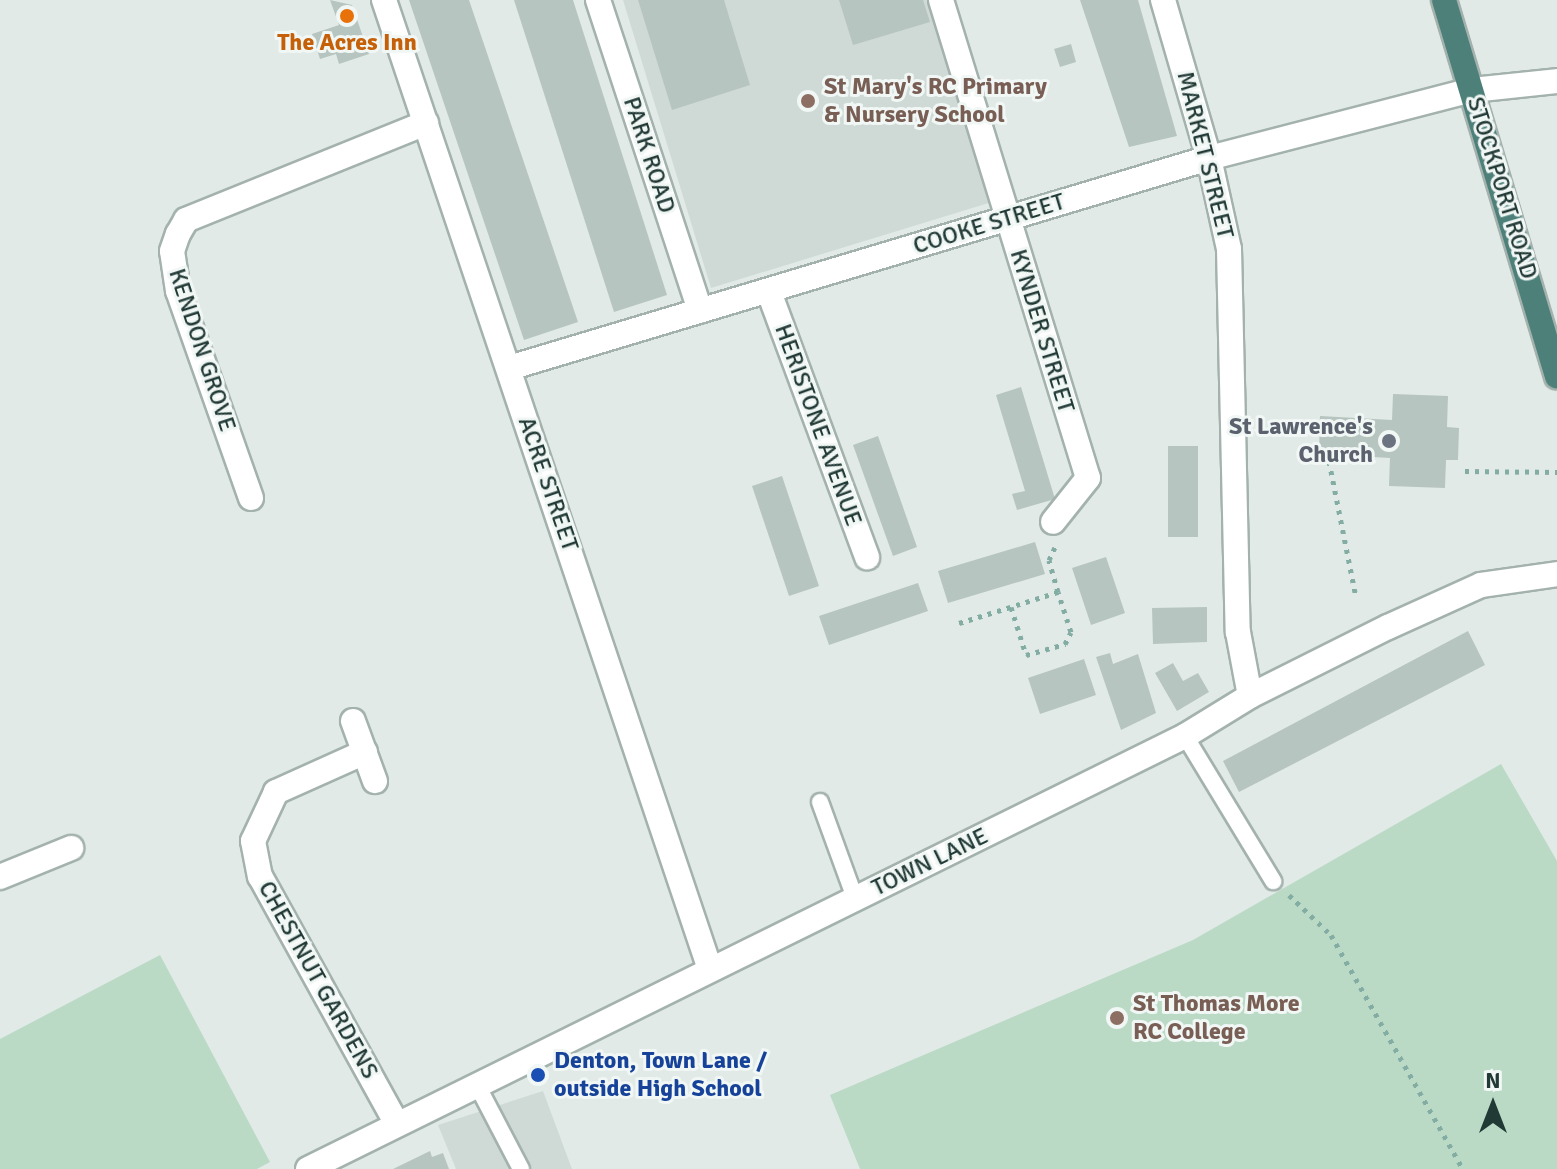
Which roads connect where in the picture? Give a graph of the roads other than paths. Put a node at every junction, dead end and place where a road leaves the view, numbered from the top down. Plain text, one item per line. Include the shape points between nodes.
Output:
1 (384, 0) edge
2 (598, 0) edge
3 (941, 0) edge
4 (1163, 0) edge
5 (1444, 0) edge
6 (1557, 81) edge
7 (1472, 90) junction
8 (426, 123) junction
9 (1209, 158) junction
10 (1007, 219) junction
11 (769, 292) junction
12 (700, 311) junction
13 (509, 368) junction
14 (1557, 376) edge
15 (251, 498) dead end
16 (1053, 522) road end
17 (867, 557) dead end
18 (1557, 574) edge
19 (1250, 696) junction
20 (353, 721) dead end
21 (1185, 736) junction
22 (365, 752) junction
23 (375, 781) dead end
24 (820, 802) dead end
25 (71, 848) dead end
26 (0, 877) edge
27 (1273, 881) road end
28 (855, 898) junction
29 (710, 969) junction
30 (476, 1083) junction
31 (396, 1122) junction
32 (308, 1169) edge
33 (521, 1169) edge

1 - 8 street, ACRE STREET
2 - 12 street, PARK ROAD
3 - 10 street, KYNDER STREET
4 - 9 street, MARKET STREET
5 - 7 highway, STOCKPORT ROAD
6 - 7 street, COOKE STREET
7 - 9 street, COOKE STREET
7 - 14 highway, STOCKPORT ROAD
8 - 13 street, ACRE STREET
8 - 15 street, KENDON GROVE via 186,220 178,234 172,251 178,291
9 - 10 street, COOKE STREET
9 - 19 street, MARKET STREET via 1229,249 1238,632
10 - 11 street, COOKE STREET
10 - 16 street, KYNDER STREET via 1088,478
11 - 12 street, COOKE STREET
11 - 17 street, HERISTONE AVENUE
12 - 13 street, COOKE STREET
13 - 29 street, ACRE STREET
18 - 19 street, TOWN LANE via 1481,585
19 - 21 street, TOWN LANE
20 - 22 street
21 - 27 lane
21 - 28 street, TOWN LANE
22 - 23 street
22 - 31 street, CHESTNUT GARDENS via 276,792 253,841 260,876
24 - 28 lane
25 - 26 street
28 - 29 street, TOWN LANE
29 - 30 street, TOWN LANE
30 - 31 street, TOWN LANE
30 - 33 lane
31 - 32 street, TOWN LANE

